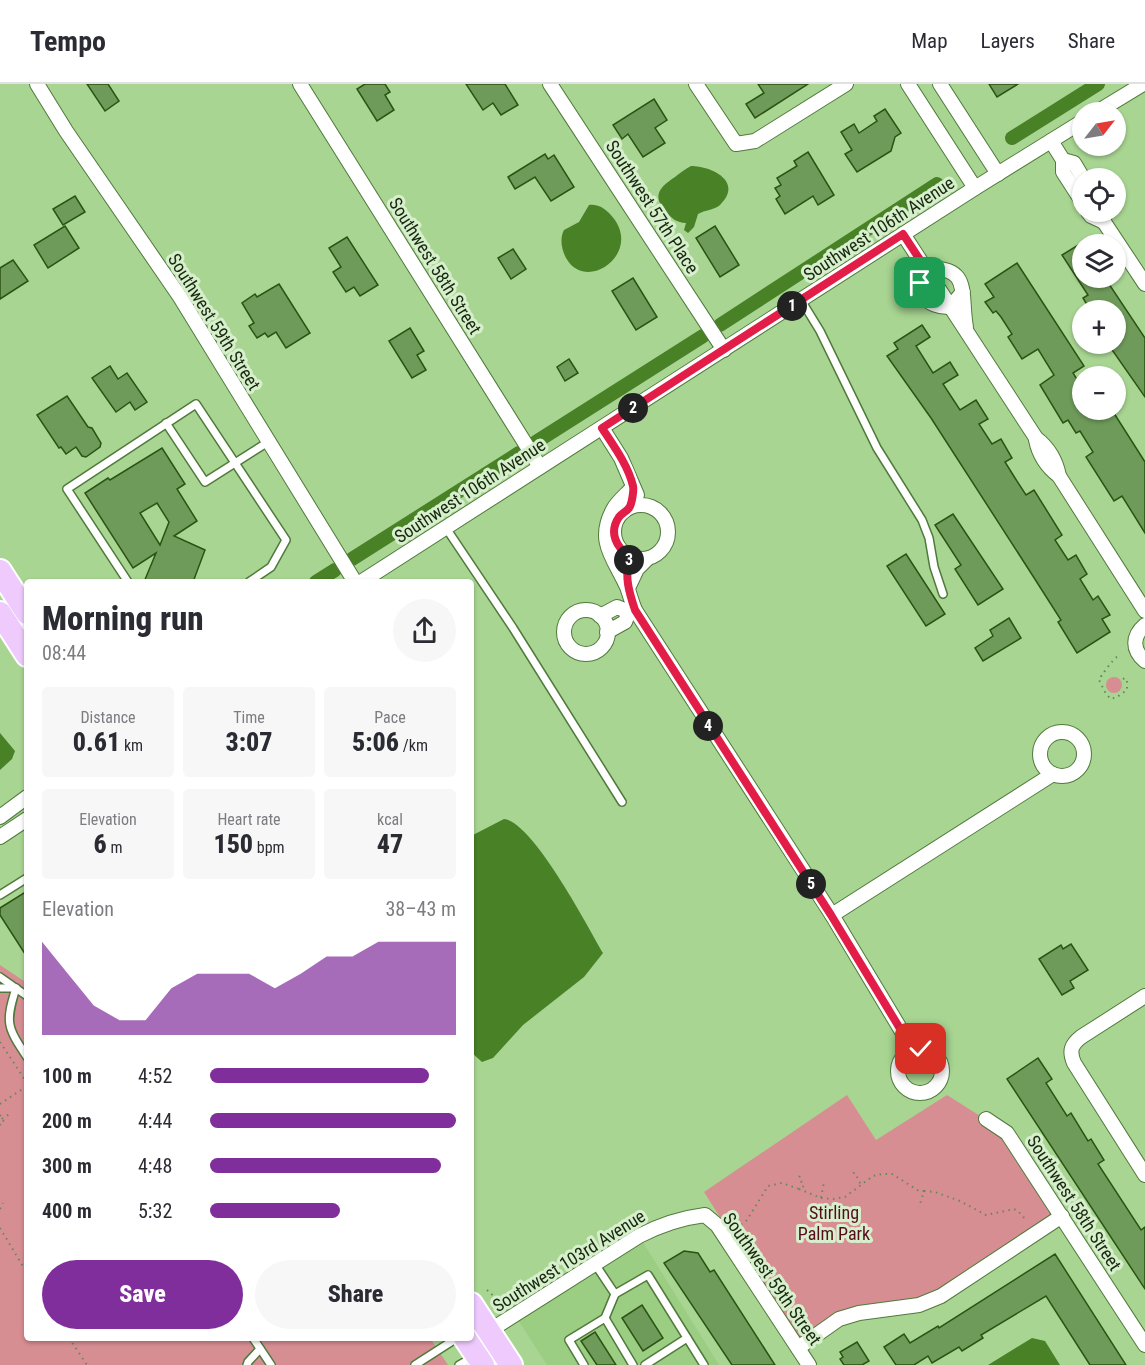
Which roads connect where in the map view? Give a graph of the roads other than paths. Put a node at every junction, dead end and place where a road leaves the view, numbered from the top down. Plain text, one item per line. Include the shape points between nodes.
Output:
1 (37, 84) edge
2 (300, 84) edge
3 (550, 84) edge
4 (696, 84) edge
5 (846, 84) edge
6 (909, 84) edge
7 (940, 84) edge
8 (1143, 84) edge
9 (1113, 102) edge
10 (1072, 128) edge
11 (1051, 141) junction
12 (1063, 160) junction
13 (1077, 168) edge
14 (998, 174) junction
15 (1072, 186) edge
16 (975, 188) junction
17 (1107, 222) edge
18 (903, 234) junction
19 (926, 269) junction
20 (1145, 284) edge
21 (963, 292) junction
22 (801, 300) junction
23 (950, 307) junction
24 (967, 332) junction
25 (724, 350) junction
26 (166, 423) junction
27 (602, 428) junction
28 (268, 442) junction
29 (234, 462) junction
30 (540, 467) junction
31 (633, 487) junction
32 (647, 506) junction
33 (630, 508) junction
34 (446, 528) junction
35 (630, 557) junction
36 (647, 558) junction
37 (0, 571) edge
38 (126, 579) edge
39 (253, 579) edge
40 (353, 579) edge
41 (366, 579) edge
42 (628, 588) junction
43 (943, 594) dead end
44 (24, 608) edge
45 (632, 611) junction
46 (1145, 611) edge
47 (0, 614) edge
48 (600, 616) junction
49 (1145, 625) edge
50 (607, 632) junction
51 (24, 650) edge
52 (1145, 661) edge
53 (1053, 774) dead end
54 (24, 799) edge
55 (622, 802) dead end
56 (0, 817) edge
57 (24, 821) edge
58 (0, 837) edge
59 (24, 880) edge
60 (0, 896) edge
61 (831, 915) junction
62 (0, 977) edge
63 (0, 988) edge
64 (16, 988) junction
65 (24, 994) edge
66 (1145, 996) edge
67 (913, 1050) dead end
68 (24, 1052) edge
69 (986, 1119) dead end
70 (1145, 1175) edge
71 (705, 1215) joint
72 (1062, 1216) junction
73 (596, 1263) junction
74 (615, 1294) junction
75 (479, 1297) edge
76 (605, 1318) junction
77 (687, 1338) junction
78 (256, 1341) edge
79 (453, 1341) edge
80 (1145, 1345) edge
81 (476, 1348) edge
82 (798, 1348) junction
83 (260, 1349) junction
84 (247, 1365) edge
85 (271, 1365) edge
86 (415, 1365) edge
87 (511, 1365) edge
88 (584, 1365) edge
89 (633, 1365) edge
90 (645, 1365) edge
91 (704, 1365) edge
92 (809, 1365) edge

1 - 28 street, Southwest 59th Street via 180,297
2 - 30 street, Southwest 58th Street
3 - 25 street, Southwest 57th Place
4 - 5 street via 736,144 755,141
6 - 16 street
7 - 14 street
8 - 9 street
10 - 11 street, Southwest 106th Avenue
11 - 12 street
11 - 14 street, Southwest 106th Avenue
12 - 13 street
12 - 15 street via 1063,172
14 - 16 street, Southwest 106th Avenue
16 - 18 street, Southwest 106th Avenue
17 - 20 street
18 - 19 street
18 - 22 street, Southwest 106th Avenue
19 - 21 street via 950,270 959,278
19 - 23 street via 920,283 926,300 938,307
21 - 23 street
21 - 24 street
22 - 25 street, Southwest 106th Avenue
22 - 43 lane via 877,448 922,520
23 - 24 street
24 - 46 street via 1036,438 1045,462 1059,476
25 - 27 street, Southwest 106th Avenue
26 - 29 lane via 196,404
26 - 29 lane via 205,482
26 - 38 lane via 67,489
27 - 30 street, Southwest 106th Avenue
27 - 31 street
28 - 29 lane
28 - 40 street, Southwest 59th Street
29 - 39 lane via 286,540 271,567
30 - 34 street, Southwest 106th Avenue
31 - 32 street
31 - 33 street
31 - 42 street via 615,506 605,533 609,552
32 - 33 street
32 - 36 street via 662,516 668,532 662,549
33 - 35 street via 617,519 614,528 617,545
34 - 41 street, Southwest 106th Avenue
34 - 55 lane
35 - 36 street
35 - 42 street
36 - 42 street
37 - 44 main road
42 - 45 street
45 - 48 street via 617,607
45 - 50 street via 626,622
45 - 61 street
47 - 51 main road
48 - 50 street
48 - 50 street via 587,610 574,613 565,624 565,638 573,650 587,653 600,648
49 - 52 street via 1135,641 1138,655
53 - 61 street
54 - 56 street
57 - 58 street
59 - 60 lane
61 - 67 street
62 - 64 lane
63 - 64 lane
64 - 65 lane
64 - 68 lane via 10,1006 10,1030
66 - 70 street via 1081,1037 1071,1050 1074,1064
69 - 72 street, Southwest 58th Street via 1007,1132
71 - 73 street, Southwest 103rd Avenue via 660,1226
71 - 82 street, Southwest 59th Street via 717,1225
72 - 80 street, Southwest 58th Street
72 - 82 street via 941,1296 920,1305 859,1312 839,1319
73 - 74 lane
73 - 81 street, Southwest 103rd Avenue
74 - 76 lane
74 - 77 lane via 648,1275
75 - 81 main road
76 - 88 lane via 569,1340
76 - 89 lane
77 - 90 lane
77 - 91 lane
78 - 83 lane
79 - 86 lane
81 - 87 main road
82 - 92 street, Southwest 59th Street
83 - 84 lane
83 - 85 lane

